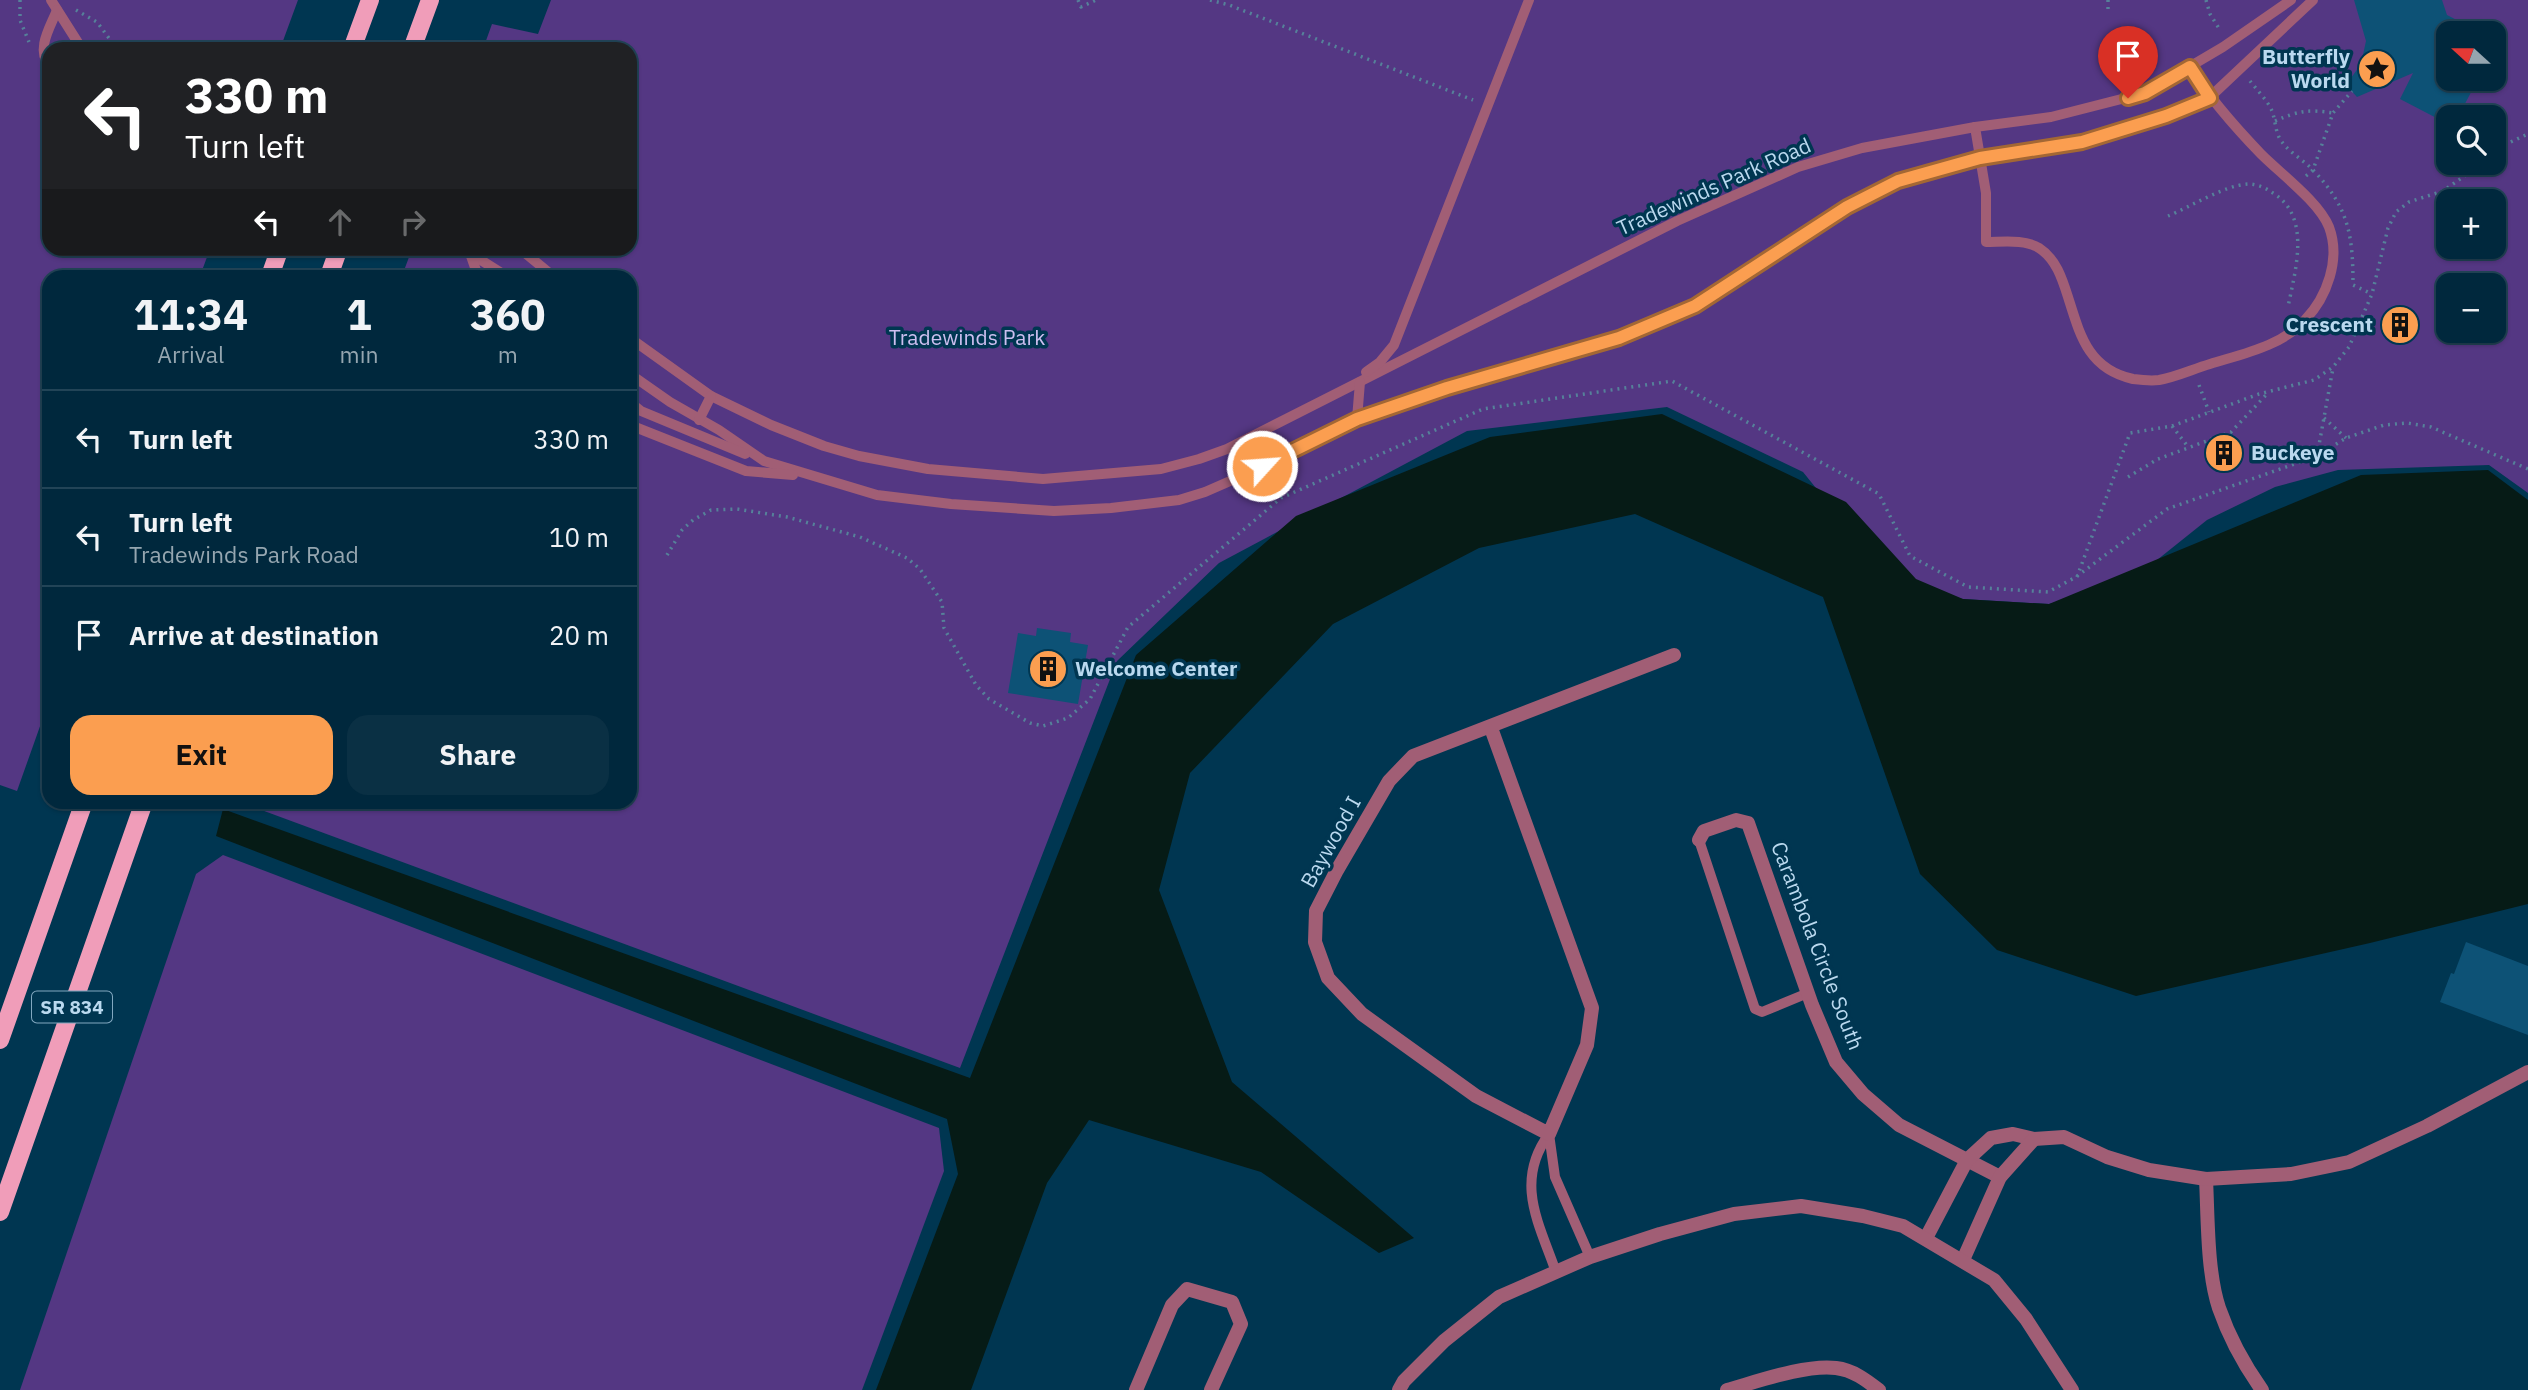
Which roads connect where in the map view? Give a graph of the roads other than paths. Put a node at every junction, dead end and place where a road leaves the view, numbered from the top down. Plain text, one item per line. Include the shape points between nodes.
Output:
1 (370, 0) edge
2 (430, 0) edge
3 (1529, 0) edge
4 (2291, 0) edge
5 (2313, 0) edge
6 (58, 5) edge
7 (45, 42) edge
8 (78, 42) edge
9 (355, 42) edge
10 (415, 42) edge
11 (2190, 67) junction
12 (2210, 98) junction
13 (1975, 127) junction
14 (1980, 158) junction
15 (475, 256) edge
16 (529, 256) edge
17 (497, 270) edge
18 (546, 270) edge
19 (637, 343) edge
20 (637, 379) edge
21 (1360, 382) junction
22 (711, 396) junction
23 (1329, 397) junction
24 (637, 408) edge
25 (1357, 419) junction
26 (699, 420) junction
27 (637, 428) edge
28 (764, 461) junction
29 (815, 477) junction
30 (1674, 655) dead end
31 (1491, 727) junction
32 (82, 809) edge
33 (142, 809) edge
34 (1699, 840) joint
35 (1808, 993) junction
36 (0, 1040) edge
37 (2528, 1072) edge
38 (1549, 1134) junction
39 (2034, 1139) junction
40 (1967, 1160) junction
41 (2000, 1177) junction
42 (2206, 1179) junction
43 (0, 1212) edge
44 (1926, 1238) junction
45 (1590, 1257) junction
46 (1963, 1260) junction
47 (1556, 1272) junction
48 (1136, 1390) edge
49 (1211, 1390) edge
50 (1399, 1390) edge
51 (1727, 1390) edge
52 (1880, 1390) edge
53 (2073, 1390) edge
54 (2262, 1390) edge

1 - 9 main road
2 - 10 main road
3 - 23 lane, Tradewinds Park Road via 1394,345 1380,362
4 - 11 lane, Tradewinds Park Road
5 - 12 lane
6 - 7 lane
6 - 8 lane
11 - 12 lane
11 - 13 lane, Tradewinds Park Road via 2145,93 2111,103
12 - 14 lane via 2082,142
12 - 14 lane via 2318,207 2331,237 2331,271 2318,307 2299,328 2262,348 2158,380 2122,376 2090,354 2061,272 2038,247 1986,242
13 - 14 lane
13 - 21 lane, Tradewinds Park Road via 1862,148 1798,167 1677,221
14 - 25 lane via 1898,181 1847,207 1695,306 1619,338
15 - 17 lane
16 - 18 lane
19 - 22 lane, Tradewinds Park Road
20 - 26 lane
21 - 23 lane, Tradewinds Park Road
21 - 25 lane
22 - 23 lane, Tradewinds Park Road via 771,425 859,456 956,473 1043,479 1161,468 1199,459
22 - 26 lane
24 - 28 lane
25 - 29 lane via 1205,492 1179,500 1111,508 1054,511 951,504 877,495
26 - 28 lane
27 - 29 lane via 746,471
28 - 29 lane
30 - 31 street, Baywood I
31 - 38 street via 1592,1008 1587,1045
31 - 38 street, Baywood I via 1413,756 1389,781 1316,911 1315,942 1328,978 1362,1014 1476,1096
32 - 36 main road, SR 834
33 - 43 main road, SR 834
34 - 35 lane via 1755,1009 1762,1012
34 - 35 street, Carambola Circle South via 1704,831 1736,820 1748,823
35 - 40 street, Carambola Circle South via 1836,1062 1863,1094 1899,1125
37 - 42 street via 2349,1163 2291,1174
38 - 45 lane via 1555,1177
38 - 47 lane via 1536,1151 1531,1203
39 - 40 street via 2013,1134 1991,1138
39 - 41 street
39 - 42 street via 2064,1137 2149,1170
40 - 41 street, Carambola Circle South
40 - 44 street
41 - 46 street
42 - 54 street via 2209,1246 2219,1307
44 - 45 street via 1903,1226 1801,1206 1734,1214
44 - 46 street
45 - 47 street
46 - 53 street via 1994,1280
47 - 50 street via 1499,1297 1444,1341
48 - 49 street via 1172,1304 1187,1289 1232,1302 1241,1324
51 - 52 street via 1835,1367 1859,1375

